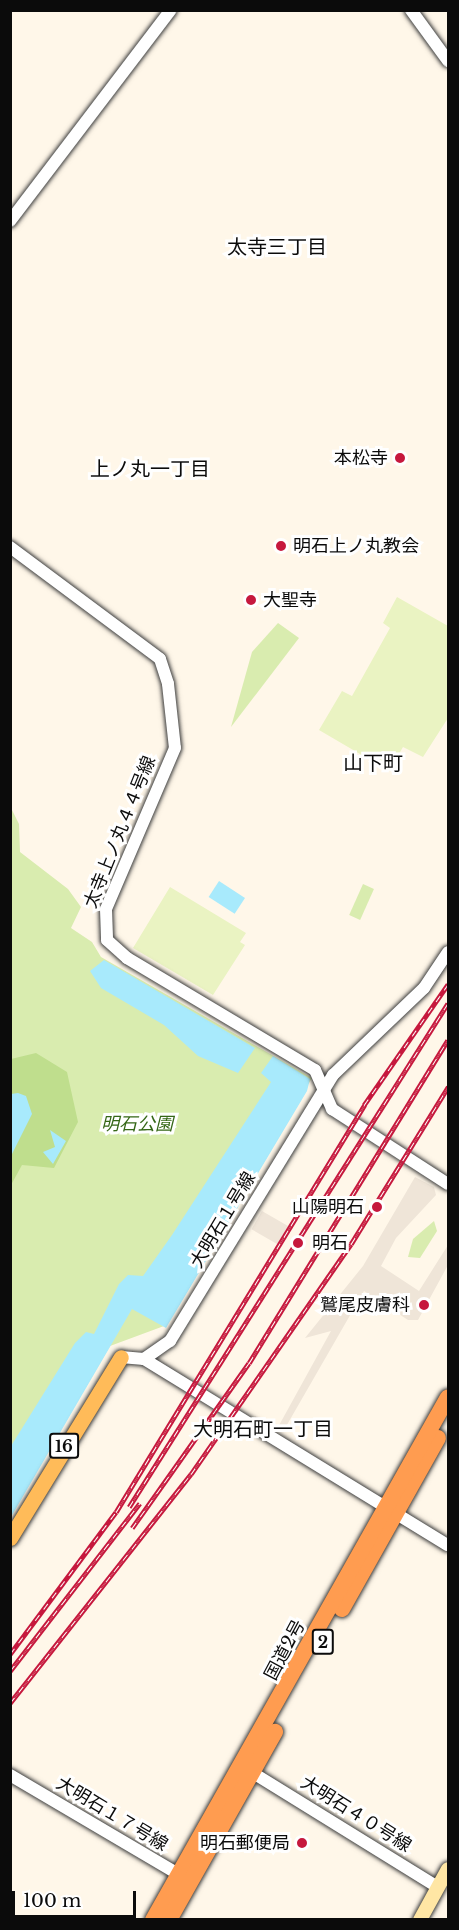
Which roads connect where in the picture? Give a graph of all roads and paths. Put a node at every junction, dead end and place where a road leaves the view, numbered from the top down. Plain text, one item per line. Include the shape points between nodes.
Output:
1 (411, 10) edge
2 (170, 11) edge
3 (448, 61) edge
4 (10, 221) edge
5 (10, 547) edge
6 (448, 952) edge
7 (324, 1091) junction
8 (448, 1184) edge
9 (121, 1358) joint
10 (144, 1359) junction
11 (448, 1397) edge
12 (448, 1419) edge
13 (390, 1510) junction
14 (10, 1538) edge
15 (448, 1545) edge
16 (249, 1770) junction
17 (10, 1775) edge
18 (448, 1869) edge
19 (185, 1878) junction
20 (443, 1890) edge
21 (153, 1920) edge
22 (169, 1920) edge
23 (420, 1920) edge

1 - 3 street
2 - 4 street
5 - 7 street, 太寺上ノ丸４４号線 via 160,659 168,684 175,748 106,909 107,940 127,958 315,1070
6 - 7 street, 大明石１号線 via 424,988 333,1075
7 - 8 street, 太寺上ノ丸４４号線 via 336,1112
7 - 10 street, 大明石１号線 via 170,1341
9 - 10 street
9 - 14 main road, 16
10 - 13 street
11 - 13 highway, 国道2号 / 2
12 - 13 highway, 国道2号 / 2
13 - 15 street
13 - 16 highway, 国道2号 / 2
16 - 19 highway, 国道2号 / 2
16 - 20 street, 大明石４０号線
17 - 19 street, 大明石１７号線
18 - 20 main road
19 - 21 highway, 国道2号 / 2
19 - 22 highway, 国道2号 / 2
20 - 23 main road

